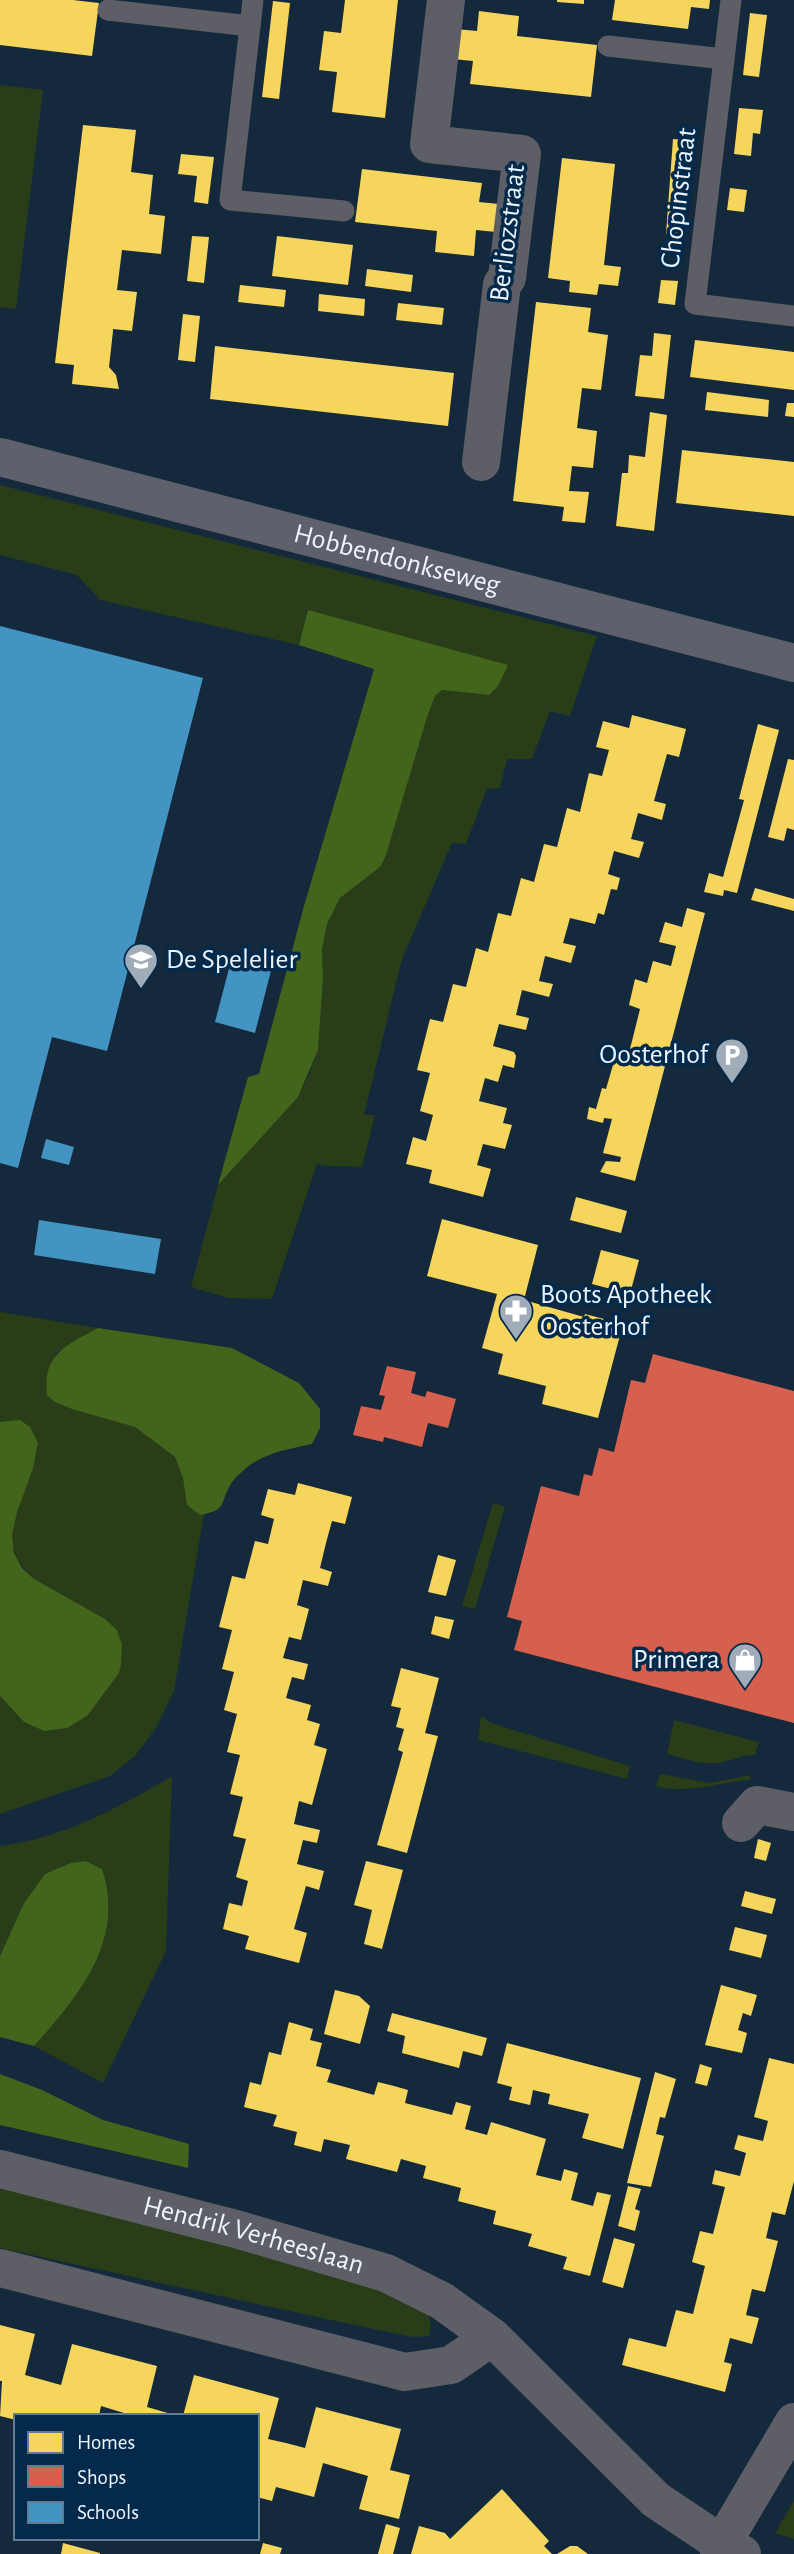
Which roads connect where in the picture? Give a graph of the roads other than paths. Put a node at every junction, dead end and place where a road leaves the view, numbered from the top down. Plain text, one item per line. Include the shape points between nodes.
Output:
1 (253, 0) edge
2 (446, 0) edge
3 (731, 0) edge
4 (108, 10) dead end
5 (250, 26) junction
6 (608, 46) dead end
7 (724, 59) junction
8 (344, 211) dead end
9 (794, 316) edge
10 (0, 457) edge
11 (481, 462) dead end
12 (794, 663) edge
13 (794, 1812) edge
14 (741, 1823) dead end
15 (0, 2169) edge
16 (0, 2268) edge
17 (492, 2337) junction
18 (794, 2422) edge
19 (728, 2551) edge

1 - 5 lane
2 - 11 street, Berliozstraat via 429,144 522,154
3 - 7 lane, Chopinstraat
4 - 5 lane
5 - 8 lane via 230,200
6 - 7 lane
7 - 9 lane, Chopinstraat via 695,304
10 - 12 street, Hobbendonkseweg
13 - 14 street via 757,1805
15 - 17 street, Hendrik Verheeslaan via 386,2273 442,2301
16 - 17 street via 405,2372 451,2365
17 - 19 street, Hendrik Verheeslaan via 656,2500
18 - 19 street

